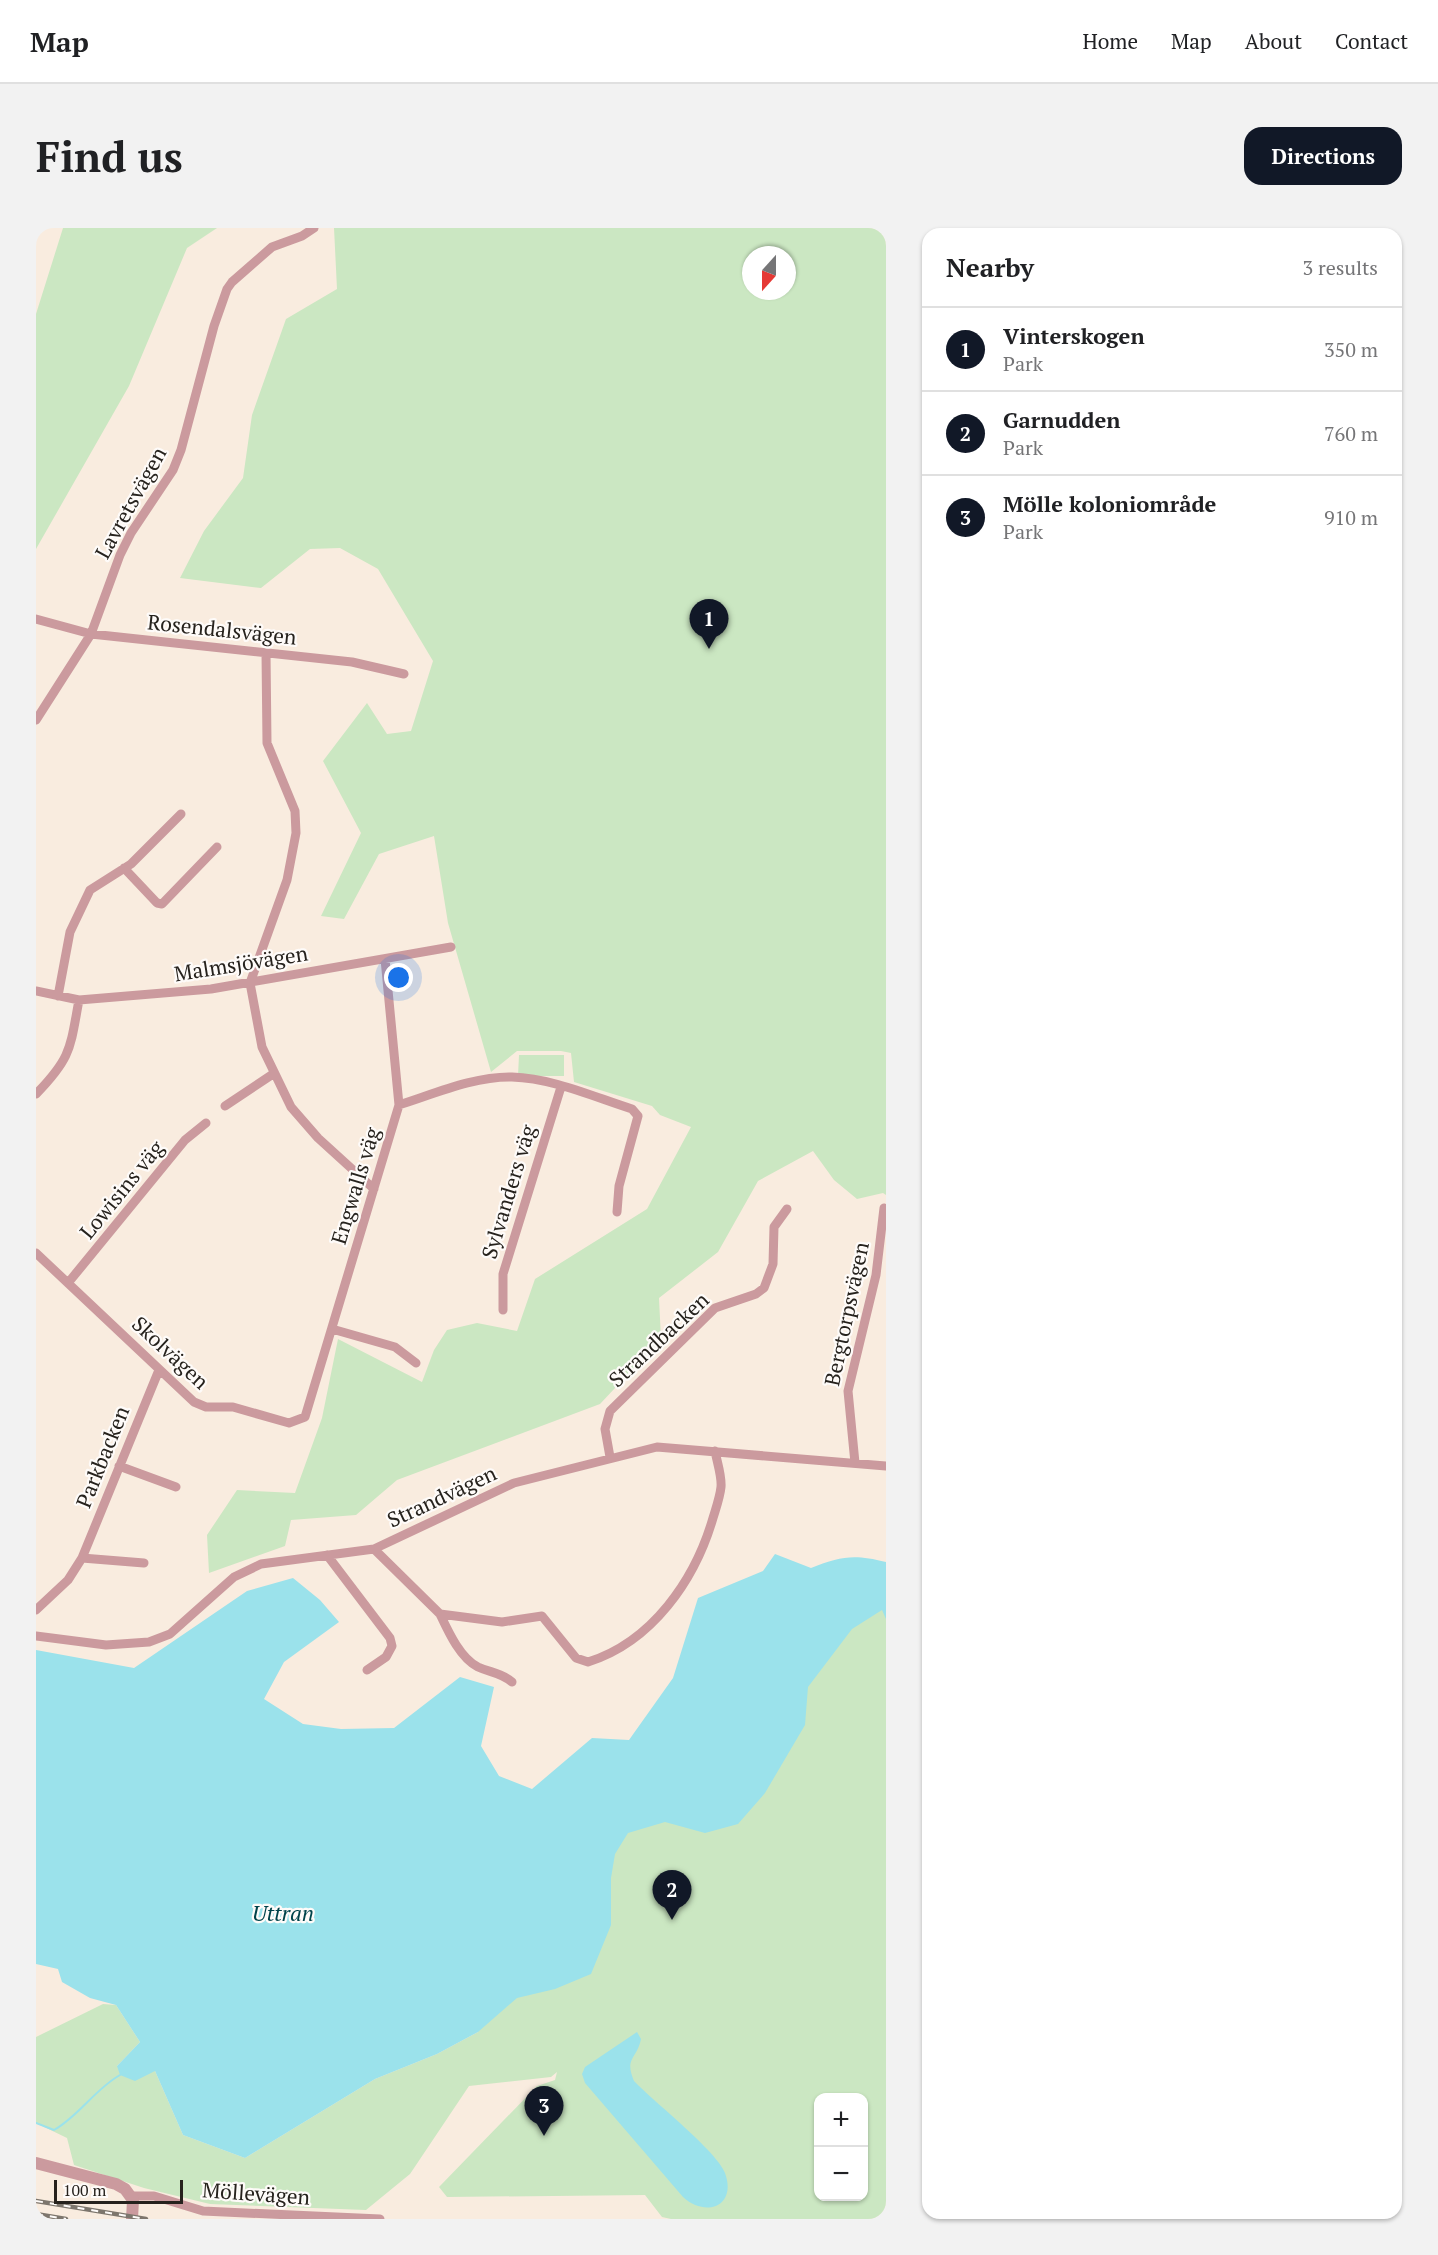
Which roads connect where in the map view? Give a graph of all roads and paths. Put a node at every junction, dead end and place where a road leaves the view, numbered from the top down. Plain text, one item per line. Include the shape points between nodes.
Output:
1 (315, 228) edge
2 (36, 619) edge
3 (92, 634) junction
4 (266, 653) junction
5 (404, 674) dead end
6 (36, 720) edge
7 (181, 814) dead end
8 (217, 847) dead end
9 (124, 868) junction
10 (451, 947) dead end
11 (385, 959) junction
12 (250, 983) junction
13 (36, 991) edge
14 (58, 996) junction
15 (79, 1000) junction
16 (273, 1074) junction
17 (561, 1086) junction
18 (36, 1094) edge
19 (399, 1105) junction
20 (225, 1106) dead end
21 (206, 1123) dead end
22 (374, 1189) junction
23 (884, 1208) dead end
24 (788, 1209) dead end
25 (617, 1212) dead end
26 (36, 1253) edge
27 (68, 1284) junction
28 (502, 1310) dead end
29 (332, 1329) junction
30 (416, 1363) dead end
31 (159, 1370) junction
32 (305, 1417) joint
33 (715, 1451) junction
34 (610, 1457) junction
35 (855, 1463) junction
36 (119, 1466) junction
37 (886, 1466) edge
38 (176, 1487) dead end
39 (374, 1548) junction
40 (327, 1555) junction
41 (82, 1558) junction
42 (144, 1563) dead end
43 (36, 1610) edge
44 (440, 1614) junction
45 (36, 1636) edge
46 (367, 1670) dead end
47 (512, 1682) dead end
48 (36, 2163) edge
49 (131, 2196) junction
50 (132, 2219) edge
51 (380, 2219) edge

1 - 3 street, Lavretsvägen via 272,248 232,282 214,326 177,460 120,555
2 - 3 street, Rosendalsvägen
3 - 4 street, Rosendalsvägen
3 - 6 street, Lavretsvägen
4 - 5 street, Rosendalsvägen via 352,662
4 - 12 street via 267,743 295,811 296,833 287,880
7 - 9 street
8 - 9 street via 162,904
9 - 14 street via 90,890 76,917
10 - 11 street, Malmsjövägen
11 - 12 street, Malmsjövägen
11 - 19 street, Engwalls väg
12 - 15 street, Malmsjövägen
12 - 16 street via 262,1047
13 - 14 street, Malmsjövägen
14 - 15 street, Malmsjövägen
15 - 18 street via 69,1052
16 - 20 street
16 - 22 street via 294,1112
17 - 19 street via 510,1077
17 - 25 street via 633,1109 638,1116 619,1186
17 - 28 street, Sylvanders väg via 504,1274
19 - 22 street, Engwalls väg
21 - 27 street, Lowisins väg via 185,1140
22 - 29 street, Engwalls väg
23 - 35 street, Bergtorpsvägen via 876,1275 848,1391
24 - 34 street, Strandbacken via 774,1227 773,1264 764,1288 715,1308 610,1411 605,1429
26 - 27 street, Skolvägen
27 - 31 street, Skolvägen
29 - 30 street via 395,1347
29 - 32 street, Engwalls väg
31 - 32 street, Skolvägen via 200,1405 233,1407 290,1423
31 - 36 street, Parkbacken
33 - 34 street, Strandvägen via 657,1447
33 - 35 street, Strandvägen
33 - 44 street via 721,1485 698,1561 663,1611 621,1647 588,1662 576,1658 542,1616 502,1622
34 - 39 street, Strandvägen via 514,1483
35 - 37 street, Strandvägen
36 - 38 street
36 - 41 street, Parkbacken
39 - 40 street, Strandvägen
39 - 44 street
40 - 45 street, Strandvägen via 261,1564 219,1589 170,1634 149,1642 106,1645
40 - 46 street via 390,1638 392,1646 386,1657
41 - 42 street
41 - 43 street, Parkbacken via 68,1580
44 - 47 street via 452,1639 477,1666 499,1672
48 - 49 street via 116,2184
49 - 50 street
49 - 51 street, Möllevägen via 154,2196 203,2211

